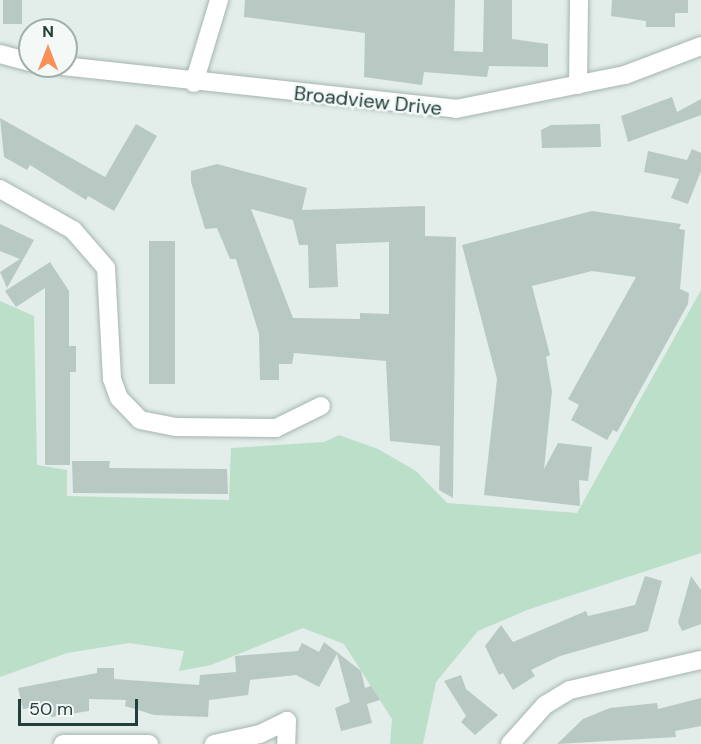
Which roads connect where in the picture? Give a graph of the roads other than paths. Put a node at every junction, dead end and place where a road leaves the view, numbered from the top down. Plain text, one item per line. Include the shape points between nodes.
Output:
1 (219, 0) edge
2 (579, 0) edge
3 (701, 46) edge
4 (0, 54) edge
5 (18, 59) edge
6 (78, 68) edge
7 (194, 83) junction
8 (578, 85) junction
9 (0, 189) edge
10 (321, 406) dead end
11 (701, 660) edge
12 (63, 744) edge
13 (149, 744) edge
14 (214, 744) edge
15 (286, 744) edge
16 (510, 744) edge

1 - 7 street
2 - 8 street
3 - 8 street, Broadview Drive via 663,64
4 - 5 street
6 - 7 street, Broadview Drive
7 - 8 street, Broadview Drive via 425,110 480,107
9 - 10 street via 73,230 106,268 112,379 118,398 140,420 176,428 276,428
11 - 16 street via 570,690 545,705
12 - 13 street
14 - 15 street via 260,734 286,721

